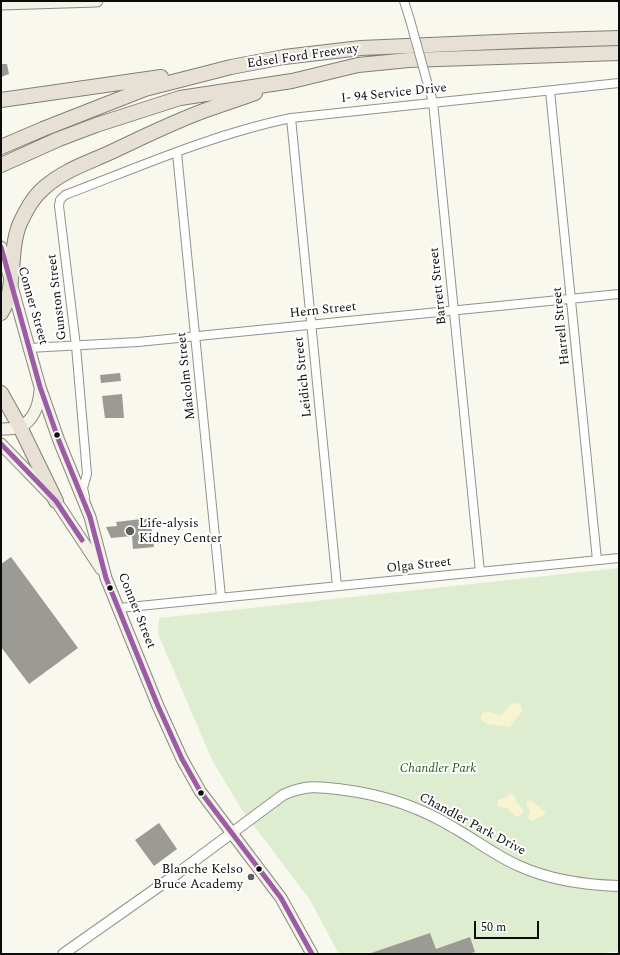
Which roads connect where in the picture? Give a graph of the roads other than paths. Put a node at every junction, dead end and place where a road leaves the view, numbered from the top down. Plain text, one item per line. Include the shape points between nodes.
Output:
1 (97, 1) edge
2 (404, 1) edge
3 (44, 2) edge
4 (1, 4) edge
5 (619, 38) edge
6 (619, 54) edge
7 (230, 67) junction
8 (292, 80) junction
9 (619, 83) edge
10 (550, 90) junction
11 (1, 100) edge
12 (433, 102) junction
13 (291, 118) junction
14 (1, 147) edge
15 (177, 153) junction
16 (1, 165) edge
17 (1, 247) edge
18 (11, 282) junction
19 (619, 294) edge
20 (571, 299) junction
21 (454, 311) junction
22 (1, 313) edge
23 (311, 325) junction
24 (195, 336) junction
25 (76, 346) junction
26 (29, 348) junction
27 (40, 387) junction
28 (1, 393) edge
29 (20, 427) junction
30 (1, 429) edge
31 (1, 444) edge
32 (56, 501) junction
33 (90, 516) junction
34 (619, 558) edge
35 (597, 560) junction
36 (480, 572) junction
37 (106, 578) junction
38 (337, 586) junction
39 (221, 597) junction
40 (119, 608) junction
41 (231, 834) junction
42 (619, 886) edge
43 (63, 954) edge
44 (312, 954) edge

1 - 3 main road
2 - 12 street, Barrett Street, bridge
3 - 4 main road
5 - 7 highway, Edsel Ford Freeway via 361,48 284,57
6 - 8 highway, Edsel Ford Freeway via 409,60 358,65
7 - 11 highway
7 - 14 highway, Edsel Ford Freeway via 145,89
8 - 16 highway, Edsel Ford Freeway via 180,98 89,128
8 - 18 highway via 205,110 56,178 35,196 21,220 14,244
9 - 10 street, I- 94 Service Drive
10 - 12 street, I- 94 Service Drive
10 - 20 street, Harrell Street
12 - 13 street, I- 94 Service Drive
12 - 21 street, Barrett Street
13 - 15 street, I- 94 Service Drive via 232,133
13 - 23 street, Leidich Street
15 - 24 street, Malcolm Street
15 - 25 street, Gunston Street via 65,195 60,200
17 - 18 main road, Conner Street
18 - 22 highway
18 - 26 main road, Conner Street
19 - 20 street, Hern Street
20 - 21 street, Hern Street
20 - 35 street, Harrell Street
21 - 23 street, Hern Street
21 - 36 street, Barrett Street
23 - 24 street, Hern Street
23 - 38 street, Leidich Street
24 - 25 street, Hern Street
24 - 39 street, Malcolm Street
25 - 26 street, Hern Street
25 - 33 street, Gunston Street via 87,474 83,488
26 - 27 main road, Conner Street
27 - 29 main road via 38,406 30,419
27 - 33 main road, Conner Street via 73,478
28 - 29 highway
29 - 30 main road
29 - 32 highway
31 - 32 main road
32 - 37 main road
33 - 37 main road, Conner Street
34 - 35 street, Olga Street
35 - 36 street, Olga Street
36 - 38 street, Olga Street
37 - 40 main road, Conner Street
38 - 39 street, Olga Street
39 - 40 street, Olga Street
40 - 41 main road, Conner Street via 182,759 200,791
41 - 42 street, Chandler Park Drive via 284,795 295,790 309,787 338,789 379,796 421,811 518,866 567,881
41 - 43 street, Chandler Park Drive
41 - 44 main road, Conner Street via 281,898

